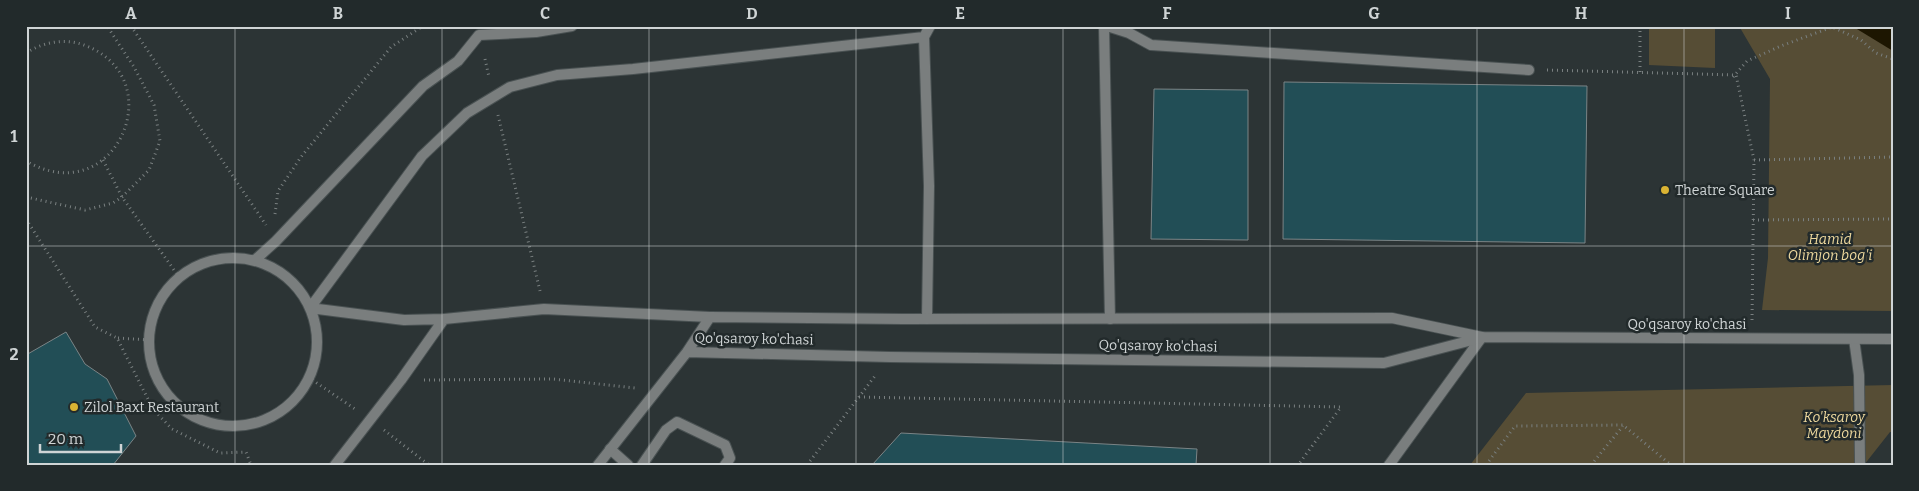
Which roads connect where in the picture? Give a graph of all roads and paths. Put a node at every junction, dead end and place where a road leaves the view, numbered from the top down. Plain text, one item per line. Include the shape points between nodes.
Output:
1 (106, 26) edge
2 (131, 26) edge
3 (423, 26) edge
4 (572, 26) edge
5 (930, 26) edge
6 (1106, 26) edge
7 (1640, 26) edge
8 (479, 35) junction
9 (924, 37) junction
10 (26, 53) edge
11 (1893, 60) edge
12 (1529, 70) joint
13 (1640, 72) junction
14 (1735, 76) junction
15 (494, 97) junction
16 (1893, 158) edge
17 (26, 160) edge
18 (103, 160) junction
19 (1754, 160) junction
20 (26, 197) edge
21 (122, 197) junction
22 (26, 219) edge
23 (1893, 219) edge
24 (1753, 220) junction
25 (276, 241) junction
26 (255, 260) junction
27 (179, 277) junction
28 (310, 308) junction
29 (544, 309) junction
30 (710, 317) junction
31 (1110, 318) junction
32 (444, 319) junction
33 (927, 319) junction
34 (1482, 337) junction
35 (117, 338) junction
36 (1752, 338) junction
37 (1854, 339) junction
38 (1893, 339) edge
39 (150, 340) junction
40 (687, 352) junction
41 (890, 357) junction
42 (308, 377) junction
43 (401, 380) junction
44 (656, 391) junction
45 (859, 397) junction
46 (371, 420) junction
47 (1623, 425) junction
48 (610, 450) junction
49 (1666, 460) junction
50 (251, 465) edge
51 (335, 465) edge
52 (429, 465) edge
53 (598, 465) edge
54 (628, 465) edge
55 (642, 465) edge
56 (725, 465) edge
57 (807, 465) edge
58 (1298, 465) edge
59 (1389, 465) edge
60 (1486, 465) edge
61 (1591, 465) edge
62 (1663, 465) edge
63 (1671, 465) edge
64 (1860, 465) edge

1 - 21 path via 134,67 154,105 160,141 148,170
2 - 25 path
3 - 25 path via 392,47 301,156 278,191
4 - 8 street via 536,32
5 - 9 street
6 - 12 street via 1152,46
6 - 31 street
7 - 13 path
8 - 15 path
8 - 25 street via 458,61 423,86
9 - 15 street via 643,68 557,74 510,87
9 - 33 street via 929,186
10 - 18 path via 54,42 76,42 97,50 113,64 124,82 129,104 127,125 118,145
11 - 14 path via 1832,27 1747,61
12 - 13 path
13 - 14 path
14 - 19 path
15 - 28 street via 467,113 422,156
15 - 29 path
16 - 19 path
17 - 18 path via 40,169 62,173 83,170
18 - 21 path
19 - 24 path
20 - 21 path via 85,210 114,203
21 - 27 path
22 - 35 path via 95,328
23 - 24 path
24 - 36 path
25 - 26 street
26 - 27 street via 228,257 202,263
26 - 28 street via 278,270 297,287
27 - 39 street via 160,298 150,325
28 - 32 street via 404,320
28 - 42 street via 316,336 314,364
29 - 30 street
29 - 32 street
30 - 33 street, Qo'qsaroy ko'chasi
30 - 40 street, Qo'qsaroy ko'chasi
31 - 33 street, Qo'qsaroy ko'chasi
31 - 34 street, Qo'qsaroy ko'chasi via 1392,318
32 - 43 street
34 - 36 street, Qo'qsaroy ko'chasi
34 - 41 street, Qo'qsaroy ko'chasi via 1384,363
34 - 59 street
35 - 39 path
35 - 50 path via 153,409 172,429 220,453 246,452
36 - 37 street, Qo'qsaroy ko'chasi
37 - 38 street, Qo'qsaroy ko'chasi
37 - 64 street via 1859,375
39 - 42 street via 149,354 158,380 176,403 199,419 227,426 256,423 282,411 302,390
40 - 41 street, Qo'qsaroy ko'chasi
40 - 44 street
41 - 45 path
42 - 46 path
43 - 44 path via 553,379
43 - 46 street
44 - 48 street
45 - 57 path
45 - 58 path via 1341,407
46 - 51 street
46 - 52 path
47 - 49 path
47 - 60 path via 1515,426
47 - 61 path
48 - 53 street
48 - 54 street
49 - 62 path
49 - 63 path
55 - 56 street via 666,430 677,422 725,445 730,458

